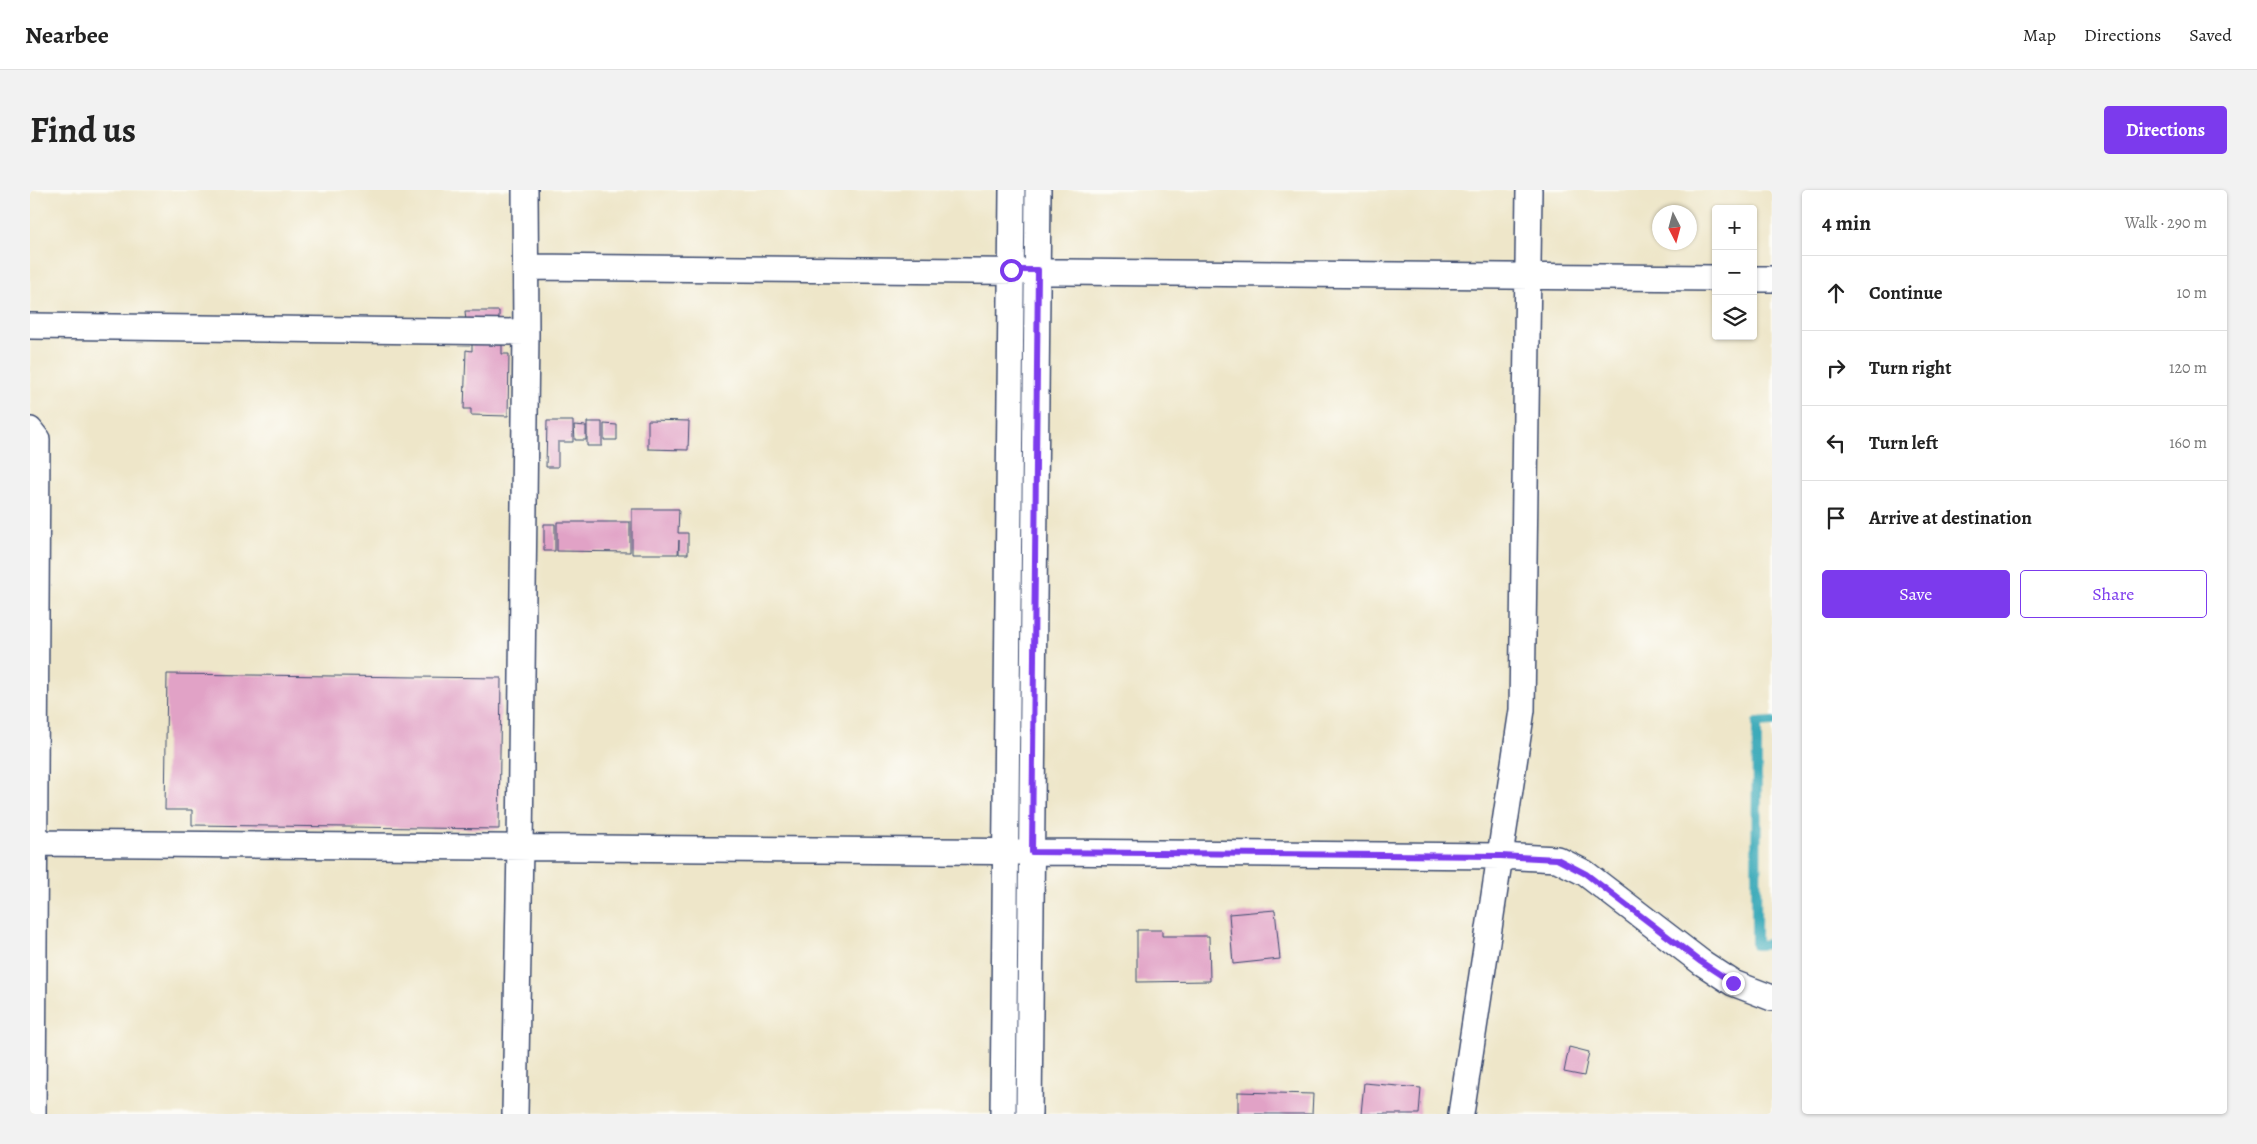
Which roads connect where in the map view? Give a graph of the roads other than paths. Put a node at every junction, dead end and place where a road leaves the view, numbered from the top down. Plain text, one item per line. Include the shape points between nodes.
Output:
1 (526, 190) edge
2 (1012, 190) edge
3 (1038, 190) edge
4 (1529, 190) edge
5 (527, 267) junction
6 (1011, 270) junction
7 (1038, 270) junction
8 (1528, 275) junction
9 (1712, 278) edge
10 (1757, 279) edge
11 (1772, 279) edge
12 (30, 326) edge
13 (526, 332) junction
14 (30, 430) edge
15 (33, 843) edge
16 (520, 847) junction
17 (1005, 852) junction
18 (1032, 852) junction
19 (1501, 856) junction
20 (1772, 998) edge
21 (33, 1114) edge
22 (515, 1114) edge
23 (1003, 1114) edge
24 (1029, 1114) edge
25 (1461, 1114) edge

1 - 5 street
2 - 6 street
3 - 7 street
4 - 8 street
5 - 6 street
5 - 13 street
6 - 7 street
6 - 17 street
7 - 8 street
7 - 18 street
8 - 9 street
8 - 19 street via 1522,710
10 - 11 street
12 - 13 street
13 - 16 street
14 - 15 street via 37,439
15 - 16 street
15 - 21 street
16 - 17 street
16 - 22 street
17 - 18 street
17 - 23 street
18 - 19 street
18 - 24 street
19 - 20 street via 1557,859 1586,874 1701,962 1733,983
19 - 25 street

